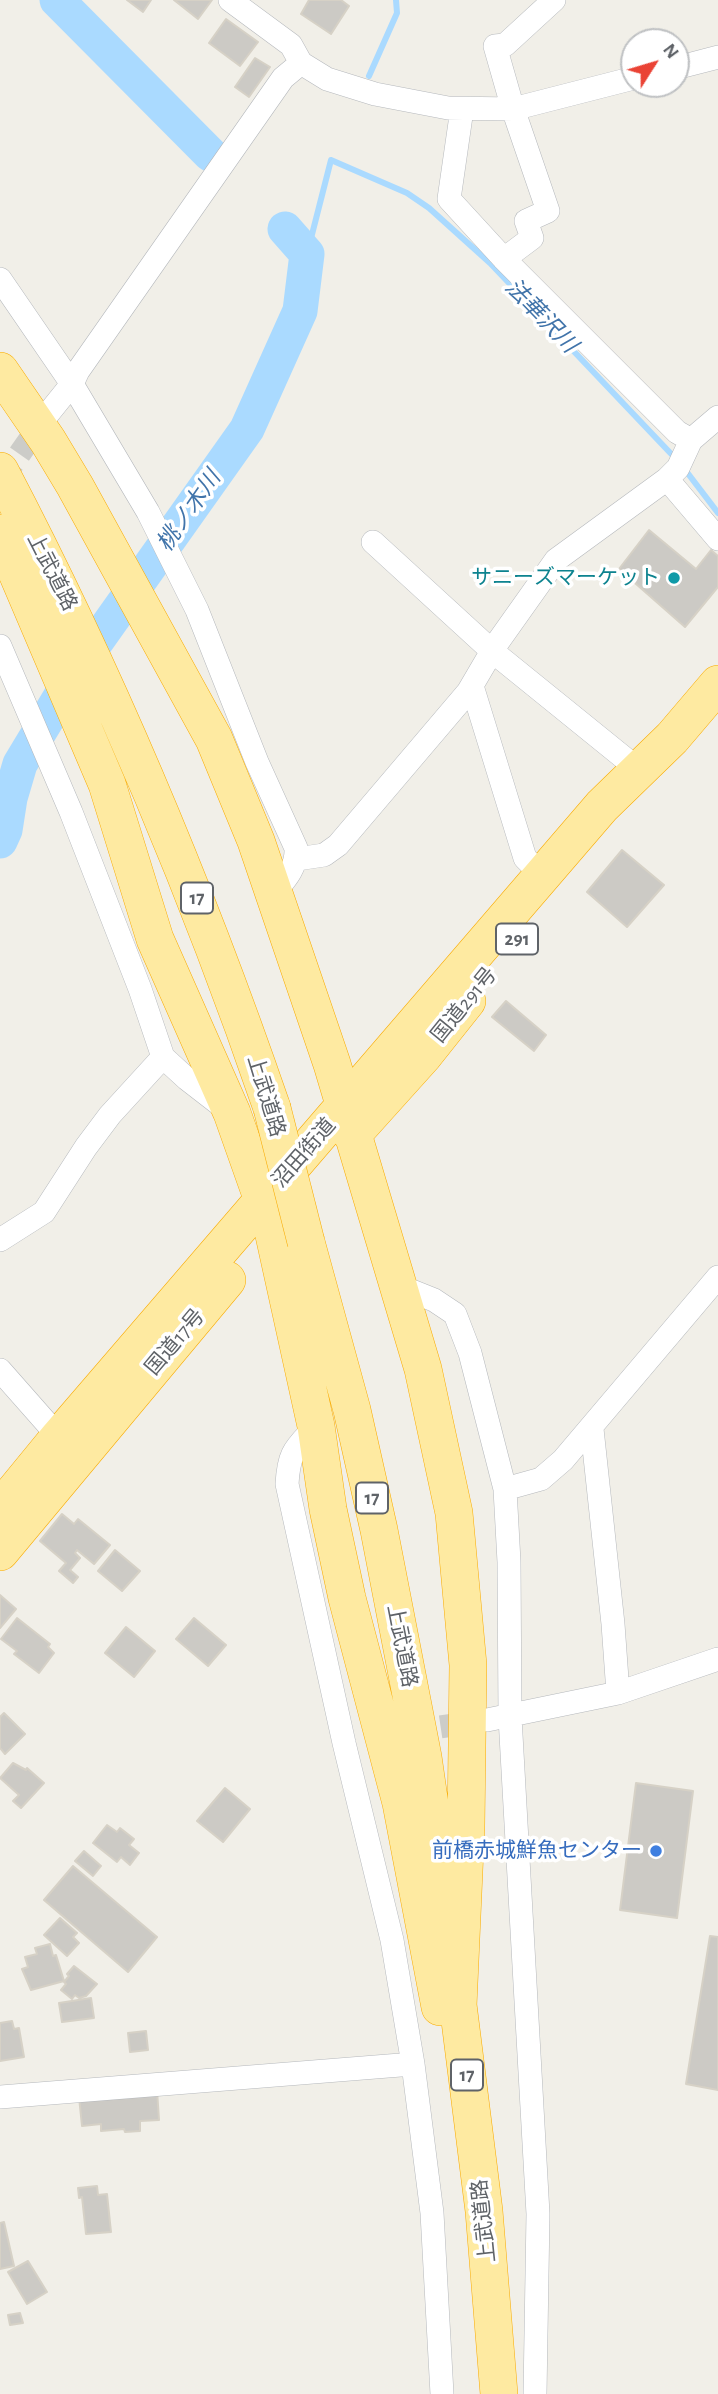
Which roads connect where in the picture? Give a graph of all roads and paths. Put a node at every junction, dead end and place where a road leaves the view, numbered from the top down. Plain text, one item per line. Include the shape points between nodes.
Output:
1 (230, 0) edge
2 (554, 0) edge
3 (718, 57) edge
4 (301, 64) junction
5 (690, 64) edge
6 (620, 82) edge
7 (461, 109) junction
8 (513, 109) junction
9 (504, 259) junction
10 (0, 279) edge
11 (0, 370) edge
12 (72, 384) junction
13 (47, 415) tunnel mouth
14 (718, 417) edge
15 (691, 440) junction
16 (0, 471) edge
17 (667, 479) junction
18 (0, 533) edge
19 (718, 539) edge
20 (373, 542) dead end
21 (0, 646) edge
22 (492, 651) junction
23 (718, 684) edge
24 (472, 686) junction
25 (672, 738) junction
26 (639, 770) junction
27 (297, 859) junction
28 (543, 876) junction
29 (273, 894) junction
30 (163, 1057) junction
31 (232, 1113) junction
32 (349, 1120) junction
33 (267, 1213) junction
34 (0, 1240) edge
35 (718, 1278) edge
36 (399, 1286) junction
37 (0, 1370) edge
38 (316, 1426) junction
39 (592, 1429) junction
40 (59, 1437) junction
41 (505, 1489) junction
42 (0, 1510) edge
43 (0, 1552) edge
44 (718, 1658) edge
45 (618, 1693) junction
46 (510, 1717) junction
47 (487, 1720) tunnel mouth
48 (368, 1738) dead end
49 (344, 1743) junction
50 (449, 2006) junction
51 (413, 2064) junction
52 (0, 2097) edge
53 (443, 2394) edge
54 (474, 2394) edge
55 (499, 2394) edge
56 (535, 2394) edge

1 - 4 street via 291,45
2 - 8 street via 505,45 495,46
3 - 5 street
4 - 7 street via 327,79 375,94
4 - 12 street via 283,78
6 - 8 street
7 - 8 street
7 - 9 street via 449,199
8 - 9 street via 548,211 526,221 532,238
9 - 15 street via 677,432
10 - 12 street
11 - 29 highway via 55,452 214,739
12 - 13 street
12 - 27 street via 126,472 197,610
14 - 15 street
15 - 17 street via 678,468
16 - 50 highway, 上武道路 / 17, bridge via 80,630 194,891 272,1108 379,1530 423,1757
17 - 19 street
17 - 22 street via 556,560
18 - 31 highway via 107,784 155,939
20 - 22 street
21 - 30 street via 71,812
22 - 24 street
22 - 26 street
23 - 25 highway, 国道291号 / 291
24 - 27 street via 338,845 324,855
24 - 28 street via 526,858
25 - 26 highway, 国道291号 / 291
25 - 32 highway, 国道291号 / 291 via 638,790 424,1055
26 - 28 highway, 国道291号 / 291
27 - 29 street
28 - 32 highway, 国道291号 / 291
29 - 32 highway
30 - 31 street
30 - 34 street via 110,1115 44,1212
31 - 33 highway
32 - 33 highway, 国道17号
32 - 36 highway
33 - 38 highway
33 - 40 highway, 国道17号
33 - 43 highway, 国道17号
35 - 39 street
36 - 41 street via 454,1314 470,1353
36 - 50 highway via 424,1368 454,1513 468,1665 466,1826
37 - 40 street
38 - 49 street via 288,1460 287,1484
38 - 50 highway via 347,1598
39 - 41 street via 541,1479
39 - 45 street
40 - 42 highway, 国道17号
41 - 46 street
44 - 45 street
45 - 46 street
46 - 47 street
46 - 56 street via 538,2214
48 - 49 street
49 - 51 street via 392,1940
50 - 54 highway, 上武道路 / 17
50 - 55 highway, 上武道路 / 17 via 484,2211
51 - 52 street
51 - 53 street via 432,2213

